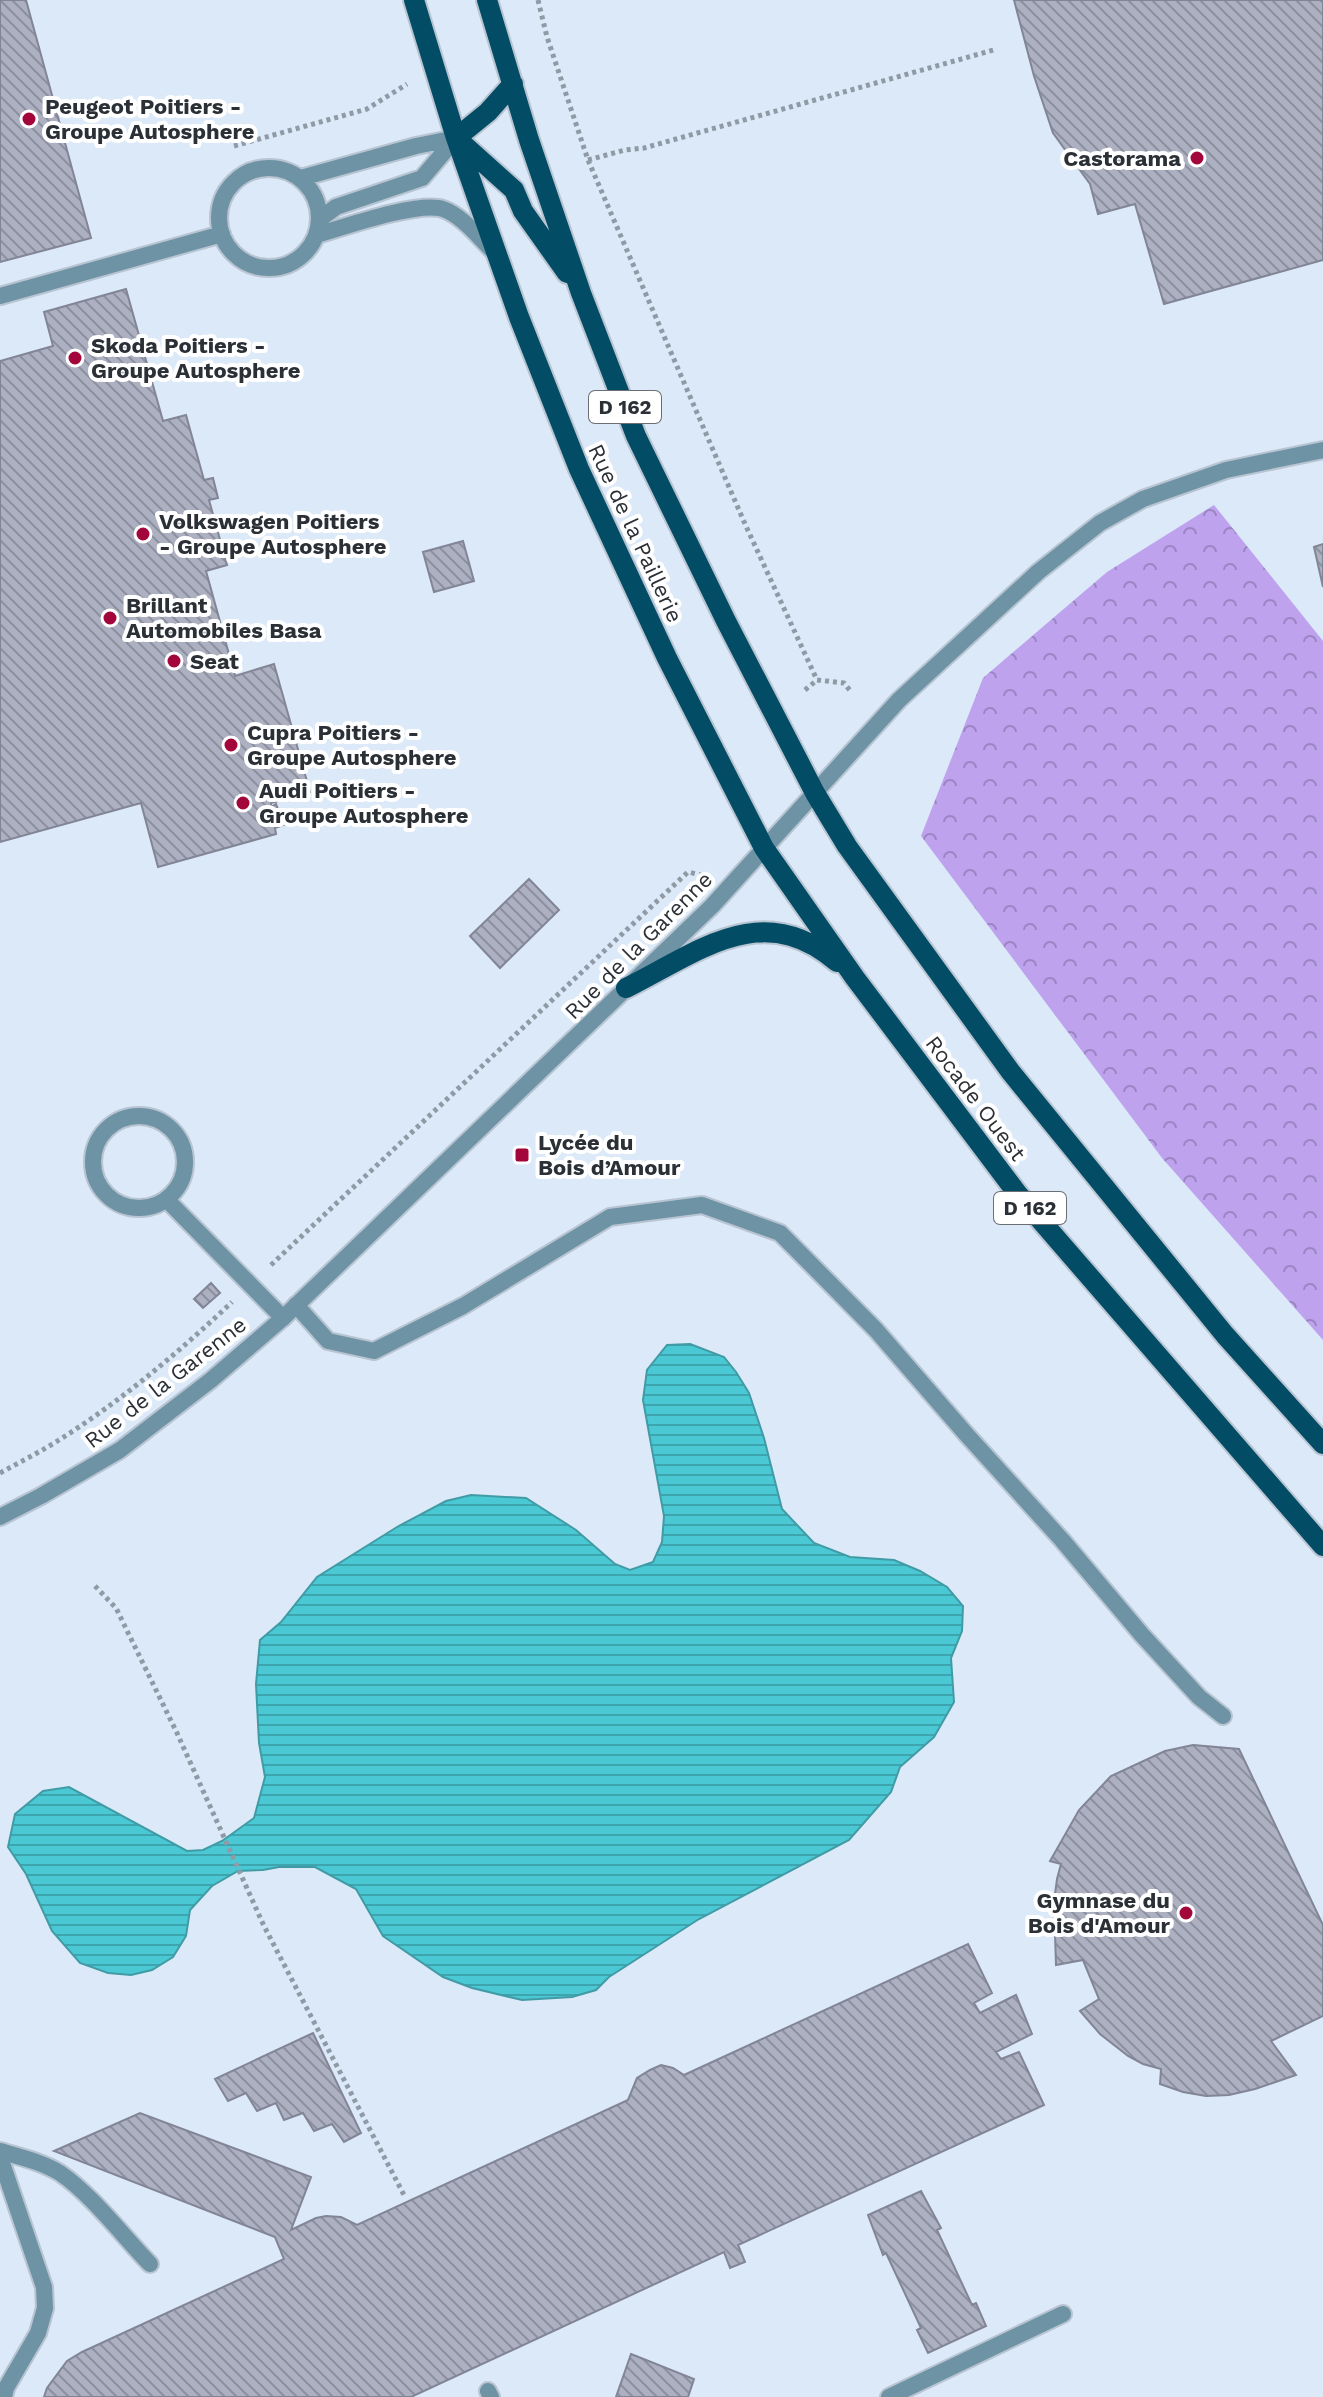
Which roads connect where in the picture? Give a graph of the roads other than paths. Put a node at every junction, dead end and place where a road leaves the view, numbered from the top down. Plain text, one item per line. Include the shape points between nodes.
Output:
1 (414, 0) edge
2 (487, 0) edge
3 (513, 84) junction
4 (456, 138) junction
5 (301, 178) junction
6 (318, 227) junction
7 (222, 234) junction
8 (498, 256) junction
9 (581, 293) junction
10 (0, 296) edge
11 (1323, 450) edge
12 (815, 793) junction
13 (764, 848) junction
14 (855, 978) junction
15 (626, 988) junction
16 (167, 1200) junction
17 (296, 1305) junction
18 (283, 1318) junction
19 (1323, 1444) edge
20 (0, 1517) edge
21 (1323, 1546) edge
22 (1223, 1716) dead end
23 (0, 2154) edge
24 (150, 2264) dead end
25 (1063, 2314) dead end
26 (4, 2397) edge
27 (889, 2397) edge

1 - 4 main road, Rue de la Paillerie / D 162
2 - 3 main road, Rue de la Paillerie / D 162
3 - 4 main road
3 - 9 main road, Rue de la Paillerie / D 162
4 - 5 street
4 - 6 street via 422,178 336,207
4 - 8 main road, Rue de la Paillerie / D 162
4 - 9 main road via 514,190
5 - 6 street via 318,204
5 - 7 street via 272,167 242,175 222,201
6 - 7 street via 309,249 297,260 267,268 239,258
6 - 8 street via 425,207 443,209
7 - 10 street
8 - 13 main road, Rue de la Paillerie / D 162 via 579,469
9 - 12 main road, Rue de la Paillerie / D 162 via 636,436
11 - 12 street, Rue de la Garenne via 1226,470 1143,499 1100,523 1038,572 899,700
12 - 13 street, Rue de la Garenne
12 - 19 main road, Rocade Ouest / D 162 via 847,846 1010,1071 1225,1335
13 - 14 main road, Rocade Ouest / D 162
13 - 15 street, Rue de la Garenne
14 - 15 main road via 807,941 759,932 728,936
14 - 21 main road, Rocade Ouest / D 162 via 1017,1193
15 - 17 street, Rue de la Garenne
16 - 16 street via 186,1165 171,1128 158,1120 129,1116 104,1130 92,1157 98,1186 122,1206 138,1209
16 - 18 street
17 - 18 street, Rue de la Garenne
17 - 22 street via 328,1341 374,1351 463,1306 610,1217 702,1205 780,1233 876,1330 1142,1635
18 - 20 street, Rue de la Garenne via 120,1450
23 - 24 street via 60,2174
23 - 26 street via 44,2287 45,2308 38,2333
25 - 27 street

